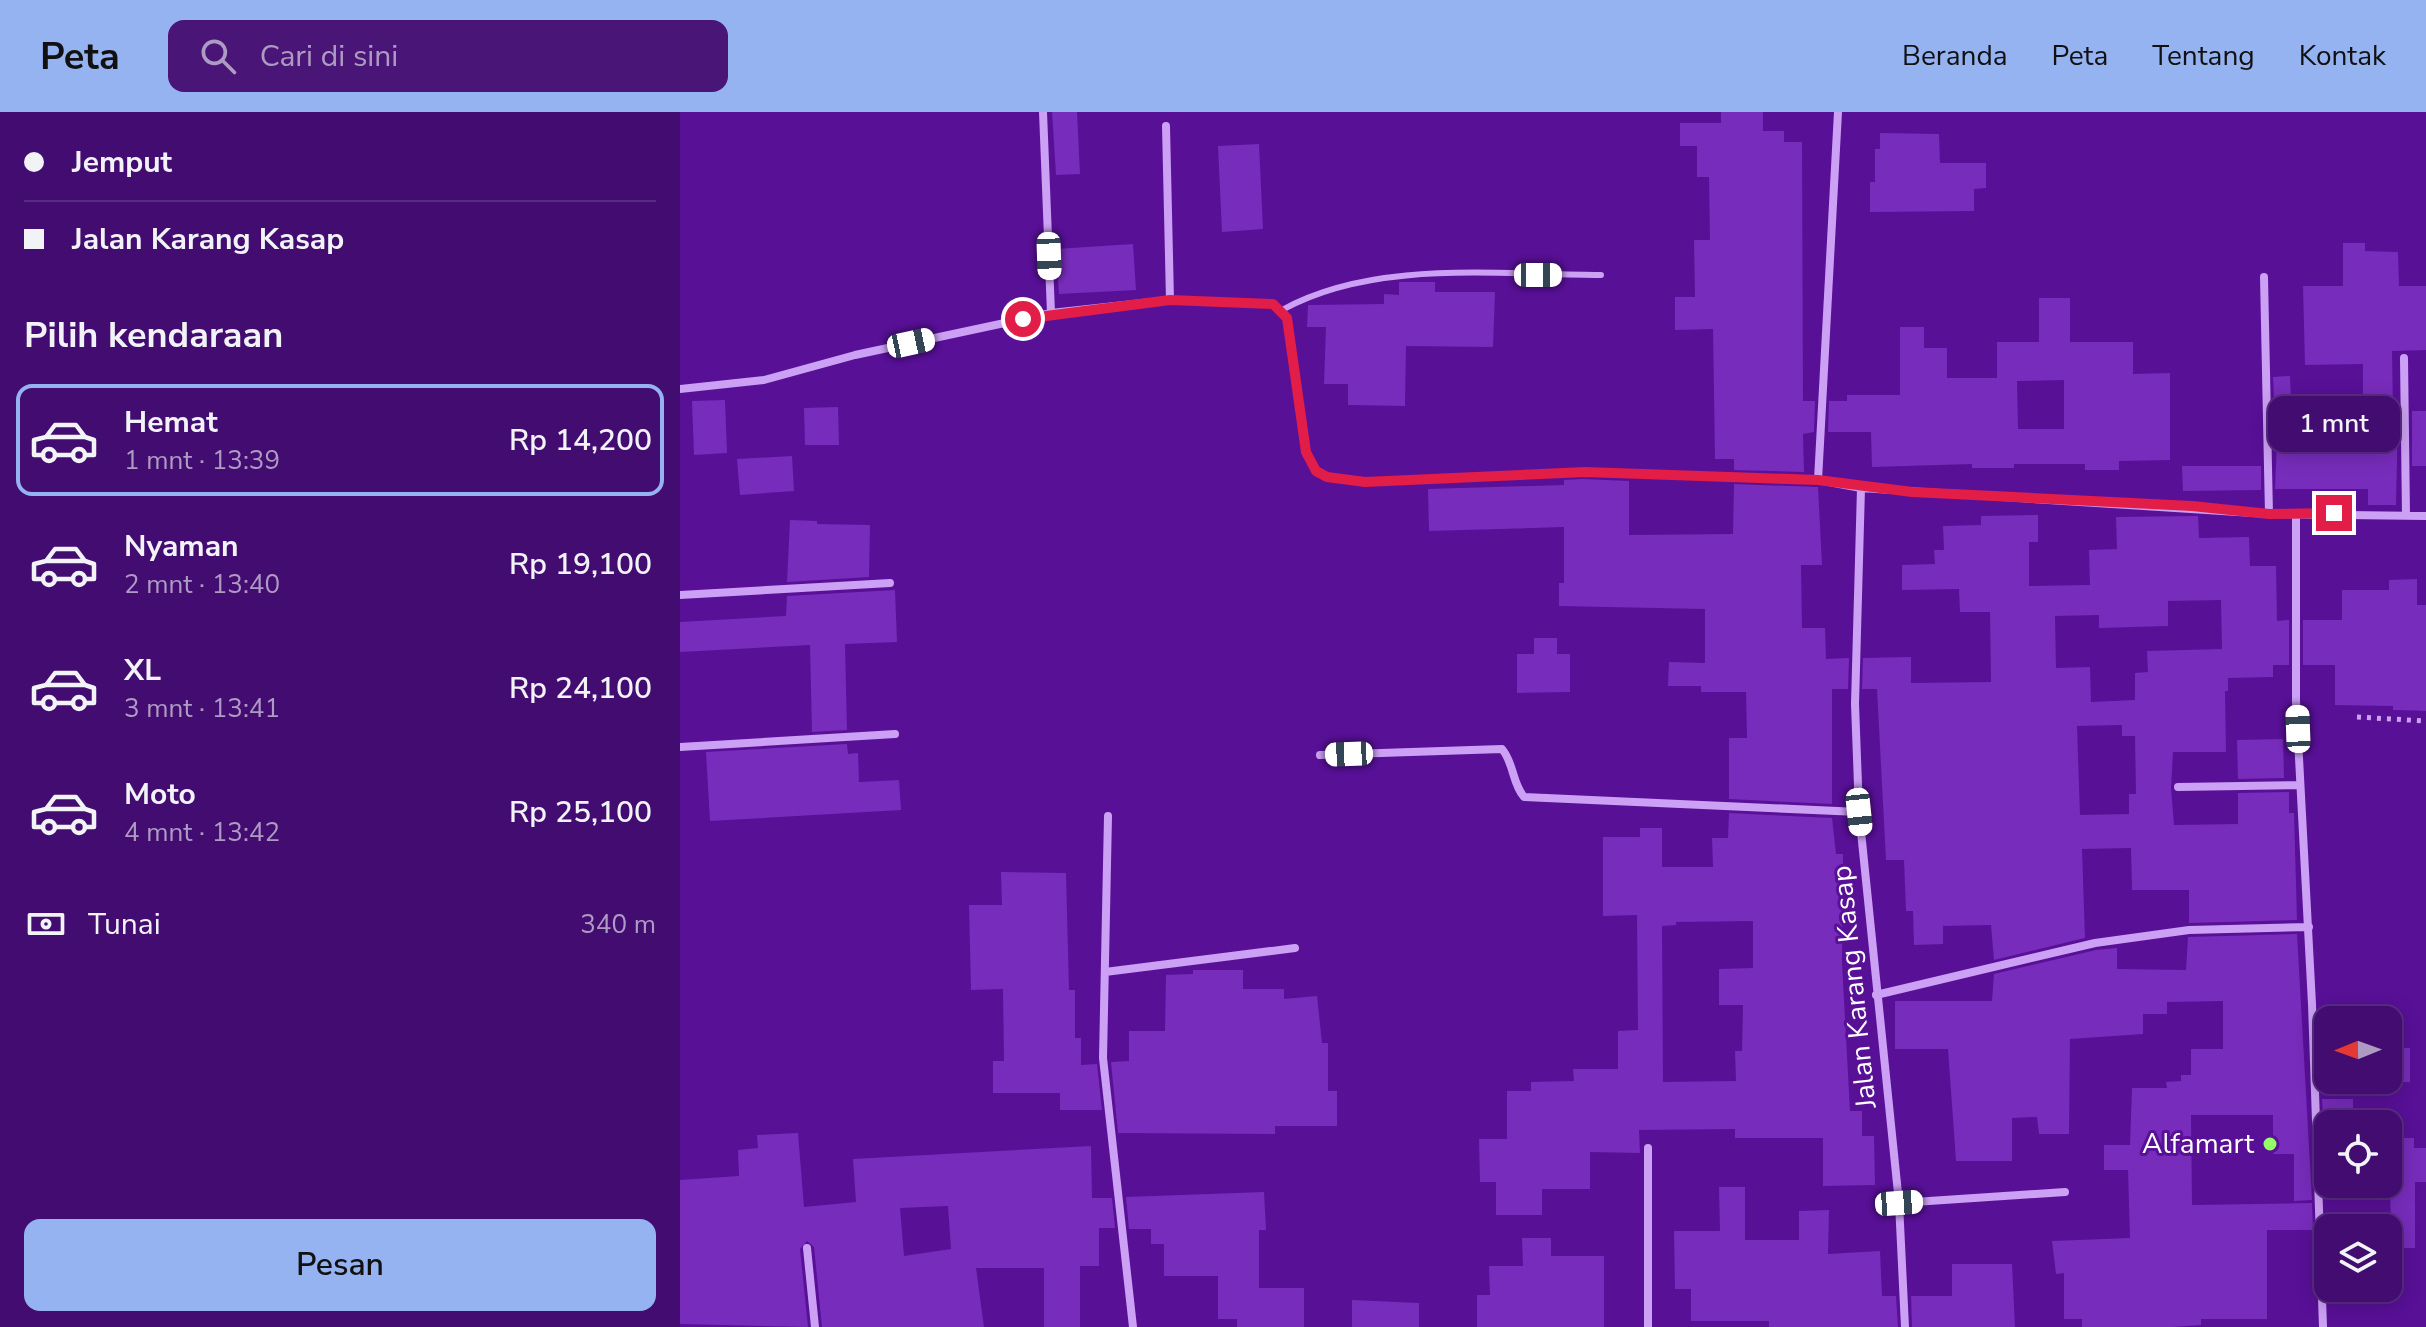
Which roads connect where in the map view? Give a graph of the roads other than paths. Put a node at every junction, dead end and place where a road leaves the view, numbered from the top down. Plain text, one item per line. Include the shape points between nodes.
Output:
1 (1043, 112) edge
2 (1838, 112) edge
3 (1166, 126) dead end
4 (1601, 275) dead end
5 (2264, 277) dead end
6 (1170, 300) junction
7 (1282, 310) junction
8 (1051, 313) junction
9 (2404, 358) dead end
10 (680, 389) edge
11 (1818, 480) junction
12 (1861, 488) junction
13 (2269, 514) junction
14 (2296, 514) junction
15 (2406, 515) junction
16 (2426, 516) edge
17 (890, 583) dead end
18 (680, 595) edge
19 (895, 734) dead end
20 (680, 747) edge
21 (1320, 755) dead end
22 (2300, 785) junction
23 (2178, 787) dead end
24 (1859, 812) junction
25 (1108, 816) dead end
26 (2309, 927) junction
27 (1295, 948) dead end
28 (1105, 972) junction
29 (1876, 995) junction
30 (1648, 1148) dead end
31 (2065, 1192) dead end
32 (1899, 1203) junction
33 (807, 1248) dead end
34 (815, 1327) edge
35 (1133, 1327) edge
36 (1648, 1327) edge
37 (1905, 1327) edge
38 (2323, 1327) edge

1 - 8 street
2 - 11 street
3 - 6 street
4 - 7 lane via 1393,276 1312,295
5 - 13 street
6 - 7 street via 1273,304
6 - 8 street
7 - 11 street via 1306,452 1316,471 1327,477 1365,482 1585,472
8 - 10 street via 764,380
9 - 15 street
11 - 12 street
12 - 13 street
12 - 24 street, Jalan Karang Kasap via 1855,704
13 - 14 street
14 - 15 street
14 - 22 street
15 - 16 street
17 - 18 street
19 - 20 street
21 - 24 street via 1502,749 1515,787 1524,797
22 - 23 street
22 - 26 street
24 - 29 street, Jalan Karang Kasap
25 - 28 street
26 - 29 street via 2189,930 2095,943
26 - 38 street
27 - 28 street
28 - 35 street via 1103,1058
29 - 32 street, Jalan Karang Kasap
30 - 36 street
31 - 32 street
32 - 37 street, Jalan Karang Kasap
33 - 34 street

